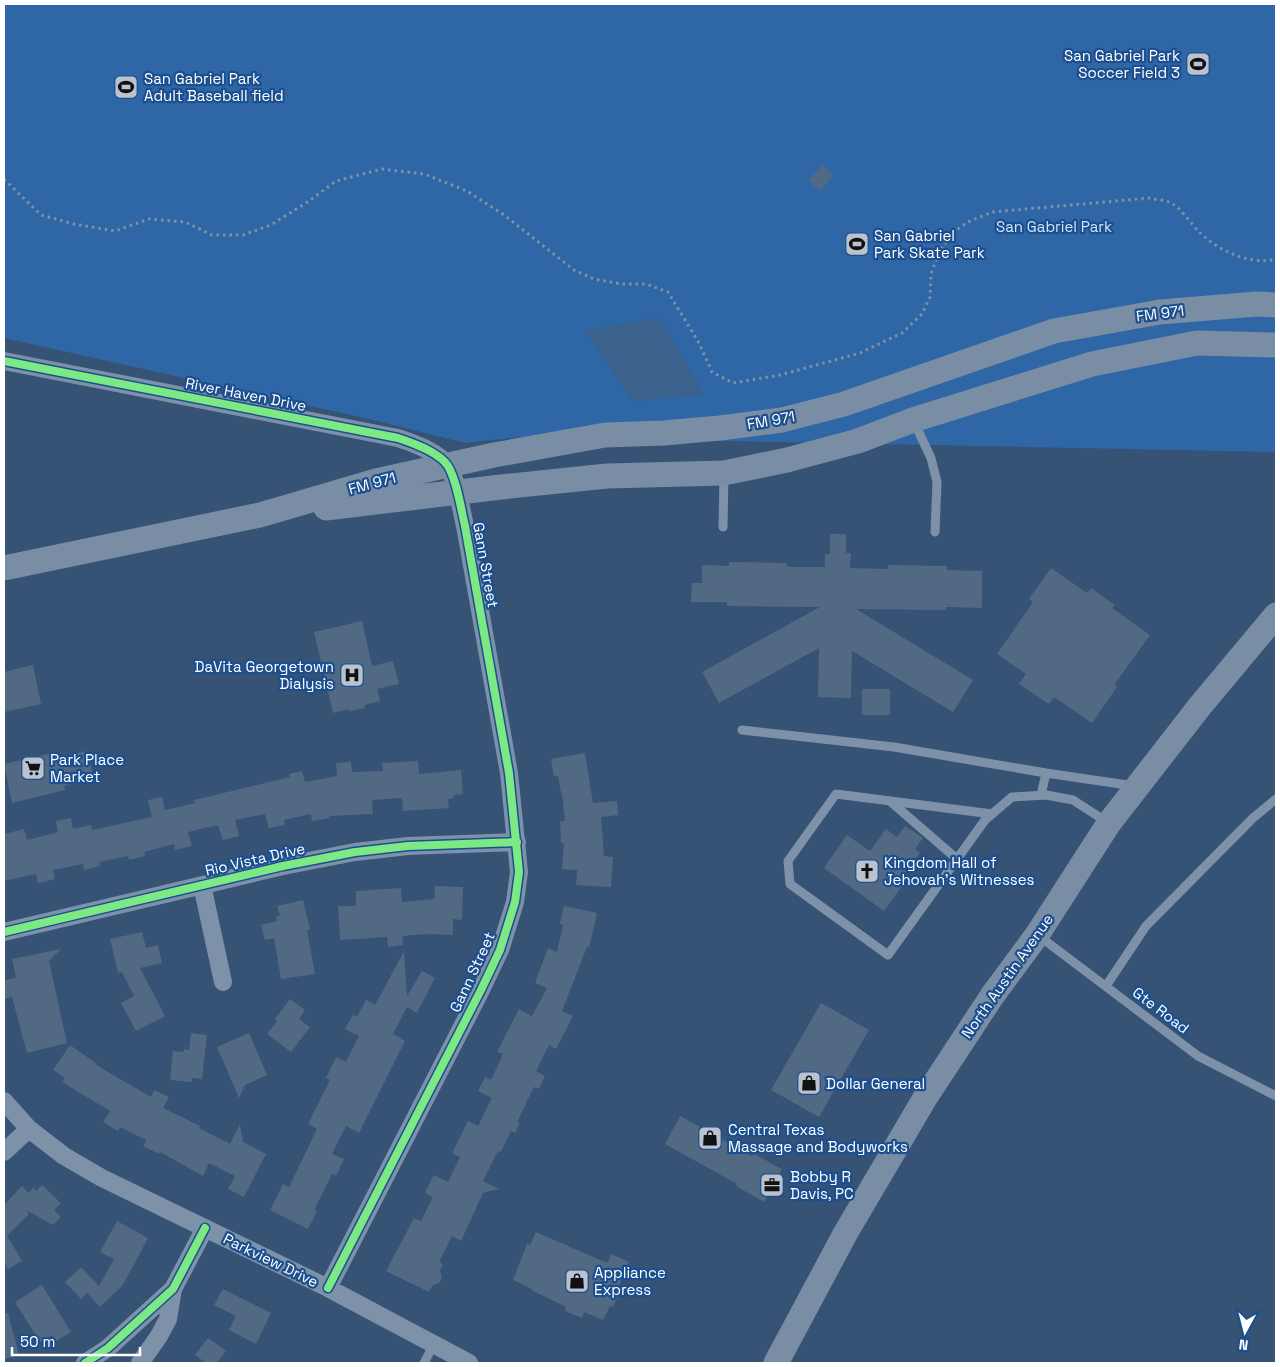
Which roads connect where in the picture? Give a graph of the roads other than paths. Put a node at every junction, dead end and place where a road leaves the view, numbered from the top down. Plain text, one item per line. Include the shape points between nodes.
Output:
1 (1276, 305) edge
2 (1276, 345) edge
3 (4, 360) edge
4 (902, 383) junction
5 (913, 420) junction
6 (448, 465) junction
7 (724, 473) junction
8 (457, 492) junction
9 (260, 515) junction
10 (724, 527) dead end
11 (935, 532) dead end
12 (4, 568) edge
13 (1276, 614) edge
14 (742, 730) dead end
15 (1046, 773) junction
16 (1139, 786) junction
17 (1041, 795) junction
18 (1276, 799) edge
19 (891, 801) junction
20 (992, 814) junction
21 (1110, 823) junction
22 (517, 842) junction
23 (957, 858) junction
24 (202, 886) junction
25 (4, 932) edge
26 (1037, 935) junction
27 (222, 982) dead end
28 (1106, 986) junction
29 (1276, 1096) edge
30 (4, 1101) edge
31 (29, 1129) junction
32 (4, 1152) edge
33 (205, 1228) junction
34 (173, 1288) junction
35 (328, 1288) junction
36 (434, 1344) junction
37 (85, 1363) edge
38 (140, 1363) edge
39 (424, 1363) edge
40 (469, 1363) edge
41 (776, 1363) edge

1 - 4 main road, FM 971 / FM 971 via 1160,312 1054,331
2 - 5 main road, FM 971 / FM 971 via 1197,343 1092,364
3 - 6 street, River Haven Drive via 398,438 426,448
4 - 5 main road
4 - 6 main road, FM 971 / FM 971 via 844,404 782,420 720,428 605,435
5 - 7 main road, FM 971 / FM 971 via 858,441
5 - 11 lane via 931,458 937,482
6 - 8 street
6 - 9 main road, FM 971 / FM 971 via 376,481
7 - 8 main road, FM 971 / FM 971 via 607,476
7 - 10 lane
8 - 9 main road, FM 971 / FM 971
8 - 22 street, Gann Street via 509,774
9 - 12 main road, FM 971 / FM 971
13 - 16 main road, North Austin Avenue
14 - 15 lane via 894,747
15 - 16 lane
15 - 17 lane
16 - 21 main road, North Austin Avenue
17 - 20 lane via 1012,797
17 - 21 lane via 1073,800
18 - 28 lane via 1146,926
19 - 20 lane
19 - 23 lane
19 - 23 lane via 836,794 788,861 790,884 888,955
20 - 23 lane
21 - 26 main road, North Austin Avenue
22 - 24 street, Rio Vista Drive via 408,846 355,852
22 - 35 street, Gann Street via 519,872 515,902 500,950
24 - 25 street, Rio Vista Drive
24 - 27 street
26 - 28 lane, Gte Road
26 - 41 main road, North Austin Avenue via 992,996 925,1098 845,1234
28 - 29 lane, Gte Road via 1198,1056
30 - 31 street, Parkview Drive
31 - 32 street
31 - 33 street, Parkview Drive via 64,1156 102,1178
33 - 34 street
33 - 35 street, Parkview Drive
34 - 37 street via 108,1348
34 - 38 street via 168,1319
35 - 36 street, Parkview Drive
36 - 39 lane
36 - 40 street, Parkview Drive

